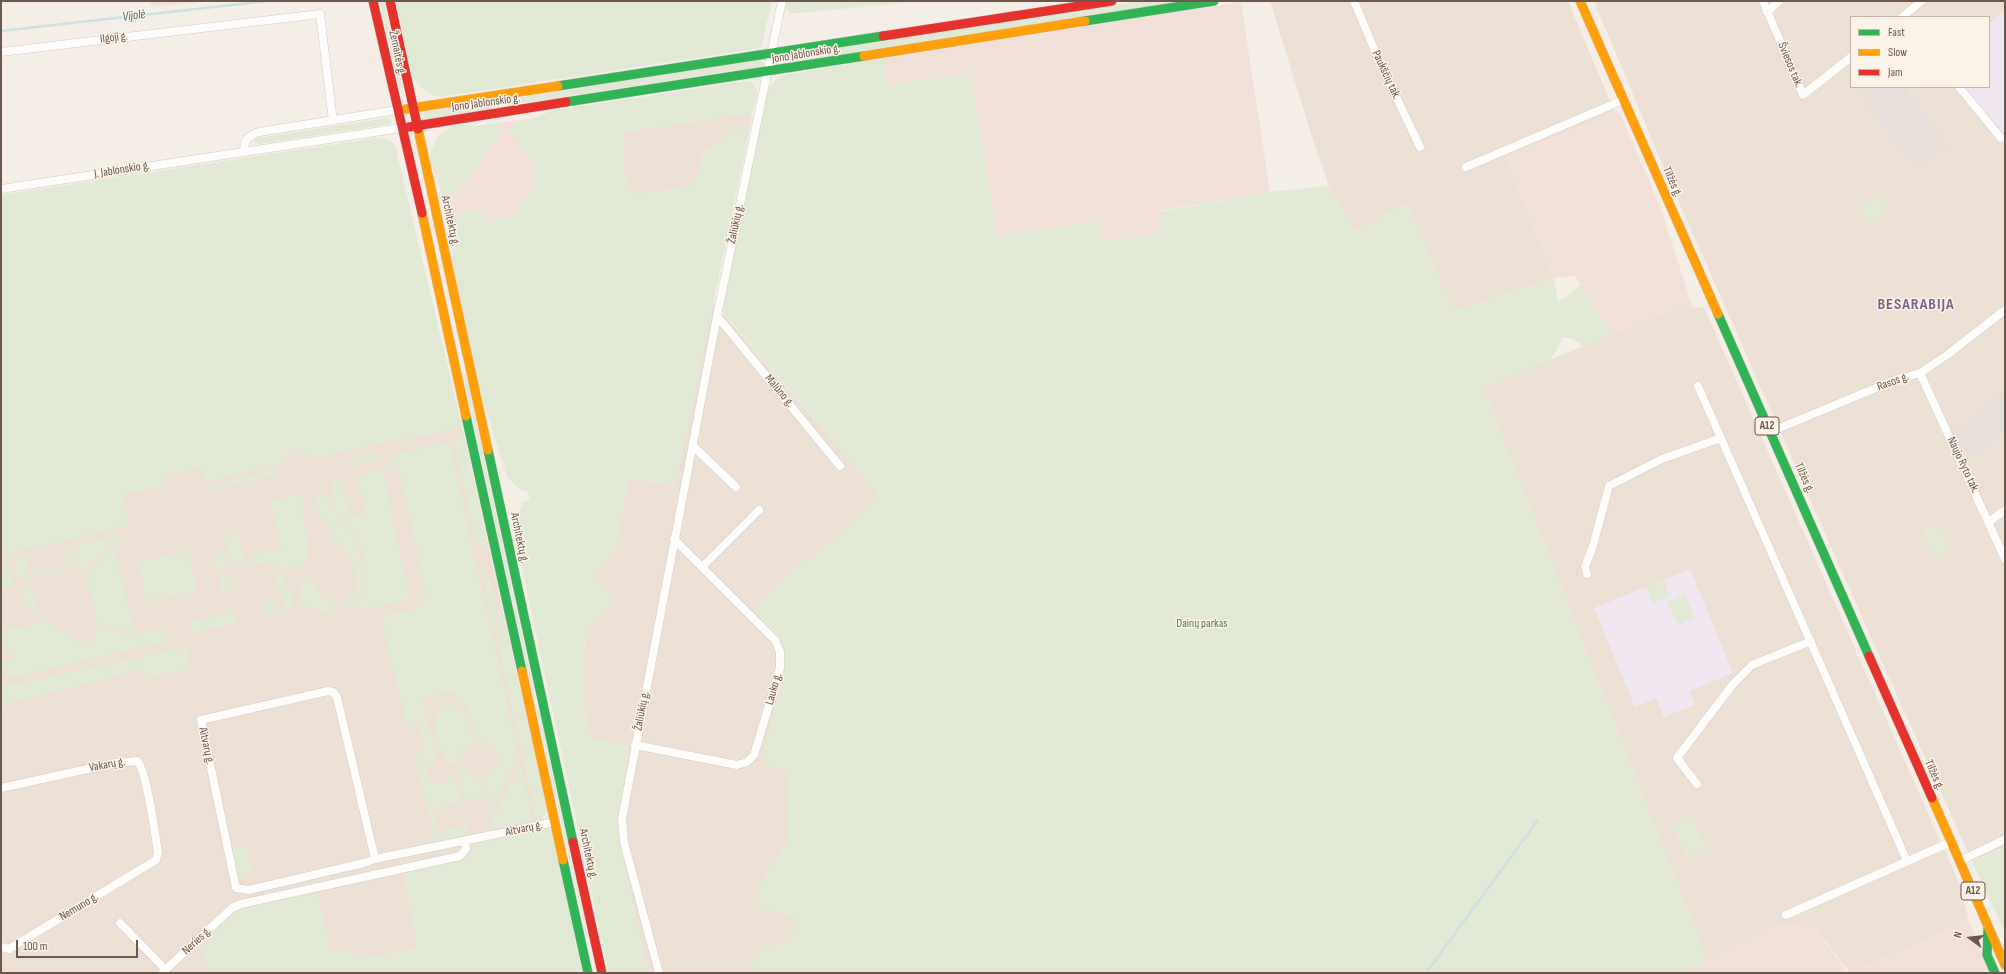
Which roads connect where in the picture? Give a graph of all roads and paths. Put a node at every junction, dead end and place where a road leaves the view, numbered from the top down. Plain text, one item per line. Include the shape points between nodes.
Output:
1 (373, 1) edge
2 (390, 1) edge
3 (782, 1) edge
4 (1112, 1) edge
5 (1214, 1) edge
6 (1354, 1) edge
7 (1580, 1) edge
8 (1762, 1) edge
9 (1778, 1) edge
10 (1922, 1) edge
11 (1767, 12) junction
12 (1904, 16) edge
13 (1, 52) edge
14 (771, 53) junction
15 (1850, 58) edge
16 (767, 72) junction
17 (1960, 88) edge
18 (1624, 100) junction
19 (414, 108) junction
20 (397, 110) junction
21 (333, 121) junction
22 (417, 125) junction
23 (401, 128) junction
24 (2001, 138) dead end
25 (1420, 147) dead end
26 (244, 151) junction
27 (1466, 167) dead end
28 (1, 189) edge
29 (436, 215) junction
30 (423, 218) junction
31 (2005, 310) edge
32 (717, 316) junction
33 (470, 366) junction
34 (456, 369) junction
35 (1920, 372) junction
36 (1698, 386) dead end
37 (1770, 432) junction
38 (1721, 438) junction
39 (692, 446) junction
40 (840, 466) dead end
41 (736, 487) dead end
42 (759, 510) dead end
43 (2005, 510) edge
44 (1989, 522) junction
45 (674, 539) junction
46 (2005, 559) edge
47 (703, 566) junction
48 (1587, 574) dead end
49 (1811, 641) junction
50 (543, 704) junction
51 (530, 706) junction
52 (636, 744) junction
53 (1697, 784) dead end
54 (1, 788) edge
55 (555, 822) junction
56 (2005, 839) edge
57 (465, 841) junction
58 (1950, 842) junction
59 (375, 859) junction
60 (156, 860) joint
61 (1907, 861) junction
62 (1960, 861) junction
63 (1786, 915) dead end
64 (120, 923) dead end
65 (1988, 926) junction
66 (595, 940) junction
67 (582, 943) junction
68 (1, 946) edge
69 (2005, 965) edge
70 (164, 971) edge
71 (588, 973) edge
72 (602, 973) edge
73 (659, 973) edge
74 (1994, 973) edge

1 - 20 main road, Žemaitės g.
2 - 19 main road, Žemaitės g.
3 - 14 street, Žaliūkių g.
4 - 14 main road, Jono Jablonskio g.
5 - 16 main road, Jono Jablonskio g.
6 - 25 street, Paukščių tak.
7 - 18 main road, Tilžės g. / A12
8 - 11 street, Šviesos tak.
9 - 11 street
10 - 12 street
11 - 15 street, Šviesos tak. via 1803,95
13 - 21 street, Ilgoji g. via 320,14
14 - 16 street, Žaliūkių g.
14 - 19 main road, Jono Jablonskio g.
16 - 22 main road, Jono Jablonskio g.
16 - 32 street, Žaliūkių g.
17 - 24 street
18 - 27 street
18 - 37 main road, Tilžės g. / A12
19 - 20 main road, Jono Jablonskio g.
19 - 22 main road, Architektų g.
20 - 21 street
20 - 23 main road, Architektų g.
21 - 26 street via 250,135
22 - 23 main road, Jono Jablonskio g.
22 - 29 main road, Architektų g.
23 - 26 street, J. Jablonskio g.
23 - 30 main road, Architektų g.
26 - 28 street, J. Jablonskio g.
29 - 30 main road
29 - 33 main road, Architektų g.
30 - 34 main road, Architektų g.
31 - 35 street, Rasos g. via 1947,355
32 - 39 street, Žaliūkių g.
32 - 40 street, Malūno g.
33 - 34 main road
33 - 50 main road, Architektų g.
34 - 51 main road, Architektų g.
35 - 37 street, Rasos g.
35 - 44 street, Naujo Ryto tak.
36 - 38 street
37 - 58 main road, Tilžės g. / A12
38 - 48 street via 1662,459 1609,486 1585,567
38 - 49 street
39 - 41 street
39 - 45 street, Žaliūkių g.
42 - 47 street
43 - 44 street
44 - 46 street, Naujo Ryto tak.
45 - 47 street, Lauko g.
45 - 52 street, Žaliūkių g.
47 - 52 street, Lauko g. via 775,640 780,652 780,668 754,755 747,762 738,765
49 - 53 street via 1752,665 1732,684 1677,758
49 - 61 street
50 - 51 main road
50 - 66 main road, Architektų g.
51 - 55 main road, Architektų g.
52 - 73 street, Žaliūkių g. via 621,831
54 - 60 street, Vakarų g. via 115,763 137,762 145,779 158,852
55 - 57 street, Aitvarų g.
55 - 67 main road, Architektų g.
56 - 62 street
57 - 59 street, Aitvarų g.
57 - 70 street, Neries g. via 466,849 460,856 241,904 232,908
58 - 61 street
58 - 62 main road, Tilžės g. / A12
59 - 59 street, Aitvarų g. via 333,692 328,691 200,720 236,888 249,890
60 - 68 street, Nemuno g. via 9,949
61 - 63 street
62 - 65 main road, Tilžės g. / A12
64 - 70 street
65 - 69 main road, Tilžės g. / A12
65 - 74 main road via 1987,955
66 - 67 main road
66 - 72 main road, Architektų g.
67 - 71 main road, Architektų g.

